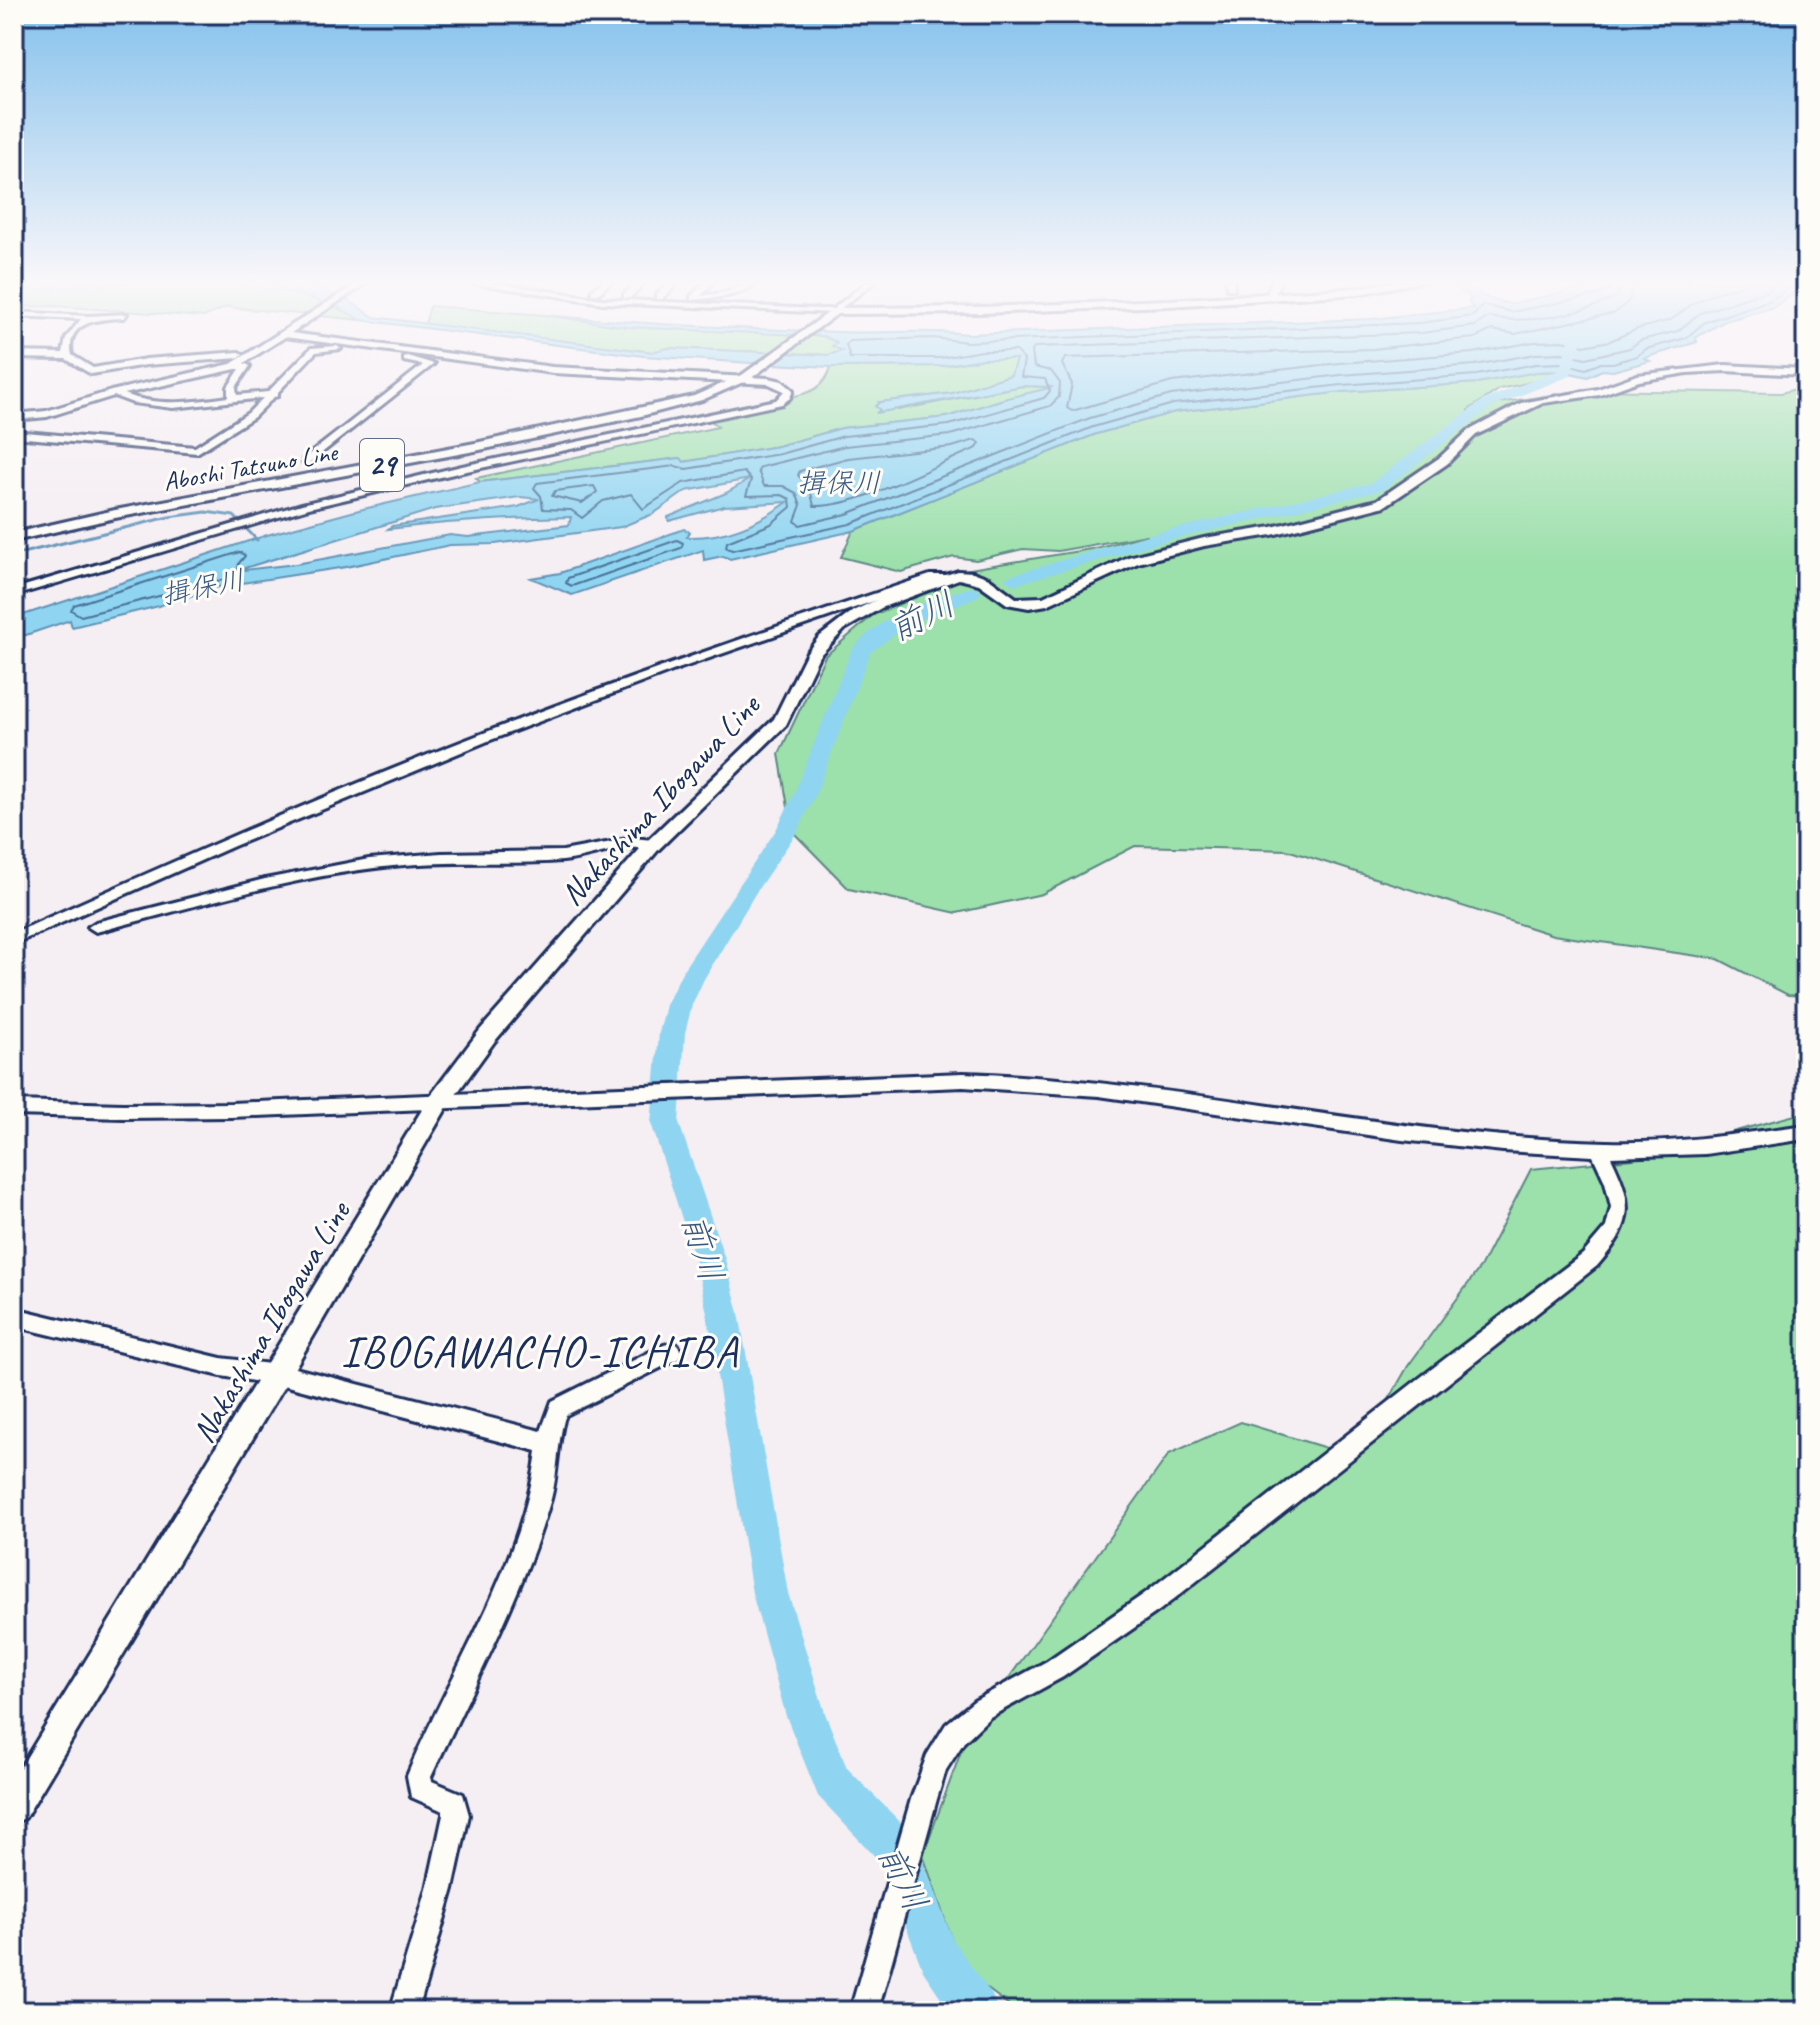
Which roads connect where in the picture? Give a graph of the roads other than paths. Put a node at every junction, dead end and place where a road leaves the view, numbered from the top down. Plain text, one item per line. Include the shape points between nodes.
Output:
1 (198, 376) edge
2 (240, 376) edge
3 (291, 376) edge
4 (415, 376) edge
5 (683, 376) edge
6 (745, 376) edge
7 (1653, 376) edge
8 (742, 378) junction
9 (114, 393) junction
10 (275, 394) junction
11 (233, 398) junction
12 (14, 417) edge
13 (14, 434) edge
14 (306, 461) dead end
15 (14, 537) edge
16 (949, 578) junction
17 (14, 593) edge
18 (653, 845) junction
19 (96, 927) dead end
20 (14, 939) edge
21 (439, 1101) junction
22 (14, 1108) edge
23 (1806, 1132) edge
24 (1598, 1148) junction
25 (14, 1317) edge
26 (671, 1352) dead end
27 (277, 1375) junction
28 (547, 1443) junction
29 (14, 1807) edge
30 (404, 2011) edge
31 (864, 2011) edge

1 - 9 street
2 - 11 street via 232,387
3 - 10 street
4 - 14 street
5 - 8 street
6 - 8 main road, Aboshi Tatsuno Line / 29
7 - 16 main road via 1600,392 1525,405 1472,433 1443,461 1381,503 1145,556 1047,601 1012,601 973,576
8 - 15 main road, Aboshi Tatsuno Line / 29 via 698,398 641,413
8 - 17 street via 779,383 789,390 779,402 306,506
9 - 11 street via 154,405
9 - 12 street via 47,414
10 - 11 street
10 - 13 street via 197,450
16 - 18 main road, Nakashima Ibogawa Line via 866,610 831,633 810,658 780,722
16 - 20 street via 912,584 592,696 229,843
18 - 19 street via 635,843 562,856 370,863
18 - 21 main road, Nakashima Ibogawa Line via 487,1036
21 - 22 street via 123,1113
21 - 24 street via 993,1081 1121,1090 1382,1132 1501,1145
21 - 27 main road, Nakashima Ibogawa Line
23 - 24 street via 1674,1147
24 - 31 street via 1622,1217 1612,1238 1590,1260 1152,1602 1055,1669 982,1709 955,1733 936,1764
25 - 27 street via 221,1367
26 - 28 street via 559,1408
27 - 28 street
27 - 29 main road, Nakashima Ibogawa Line
28 - 30 street via 539,1505 419,1776 420,1788 454,1803 456,1815

